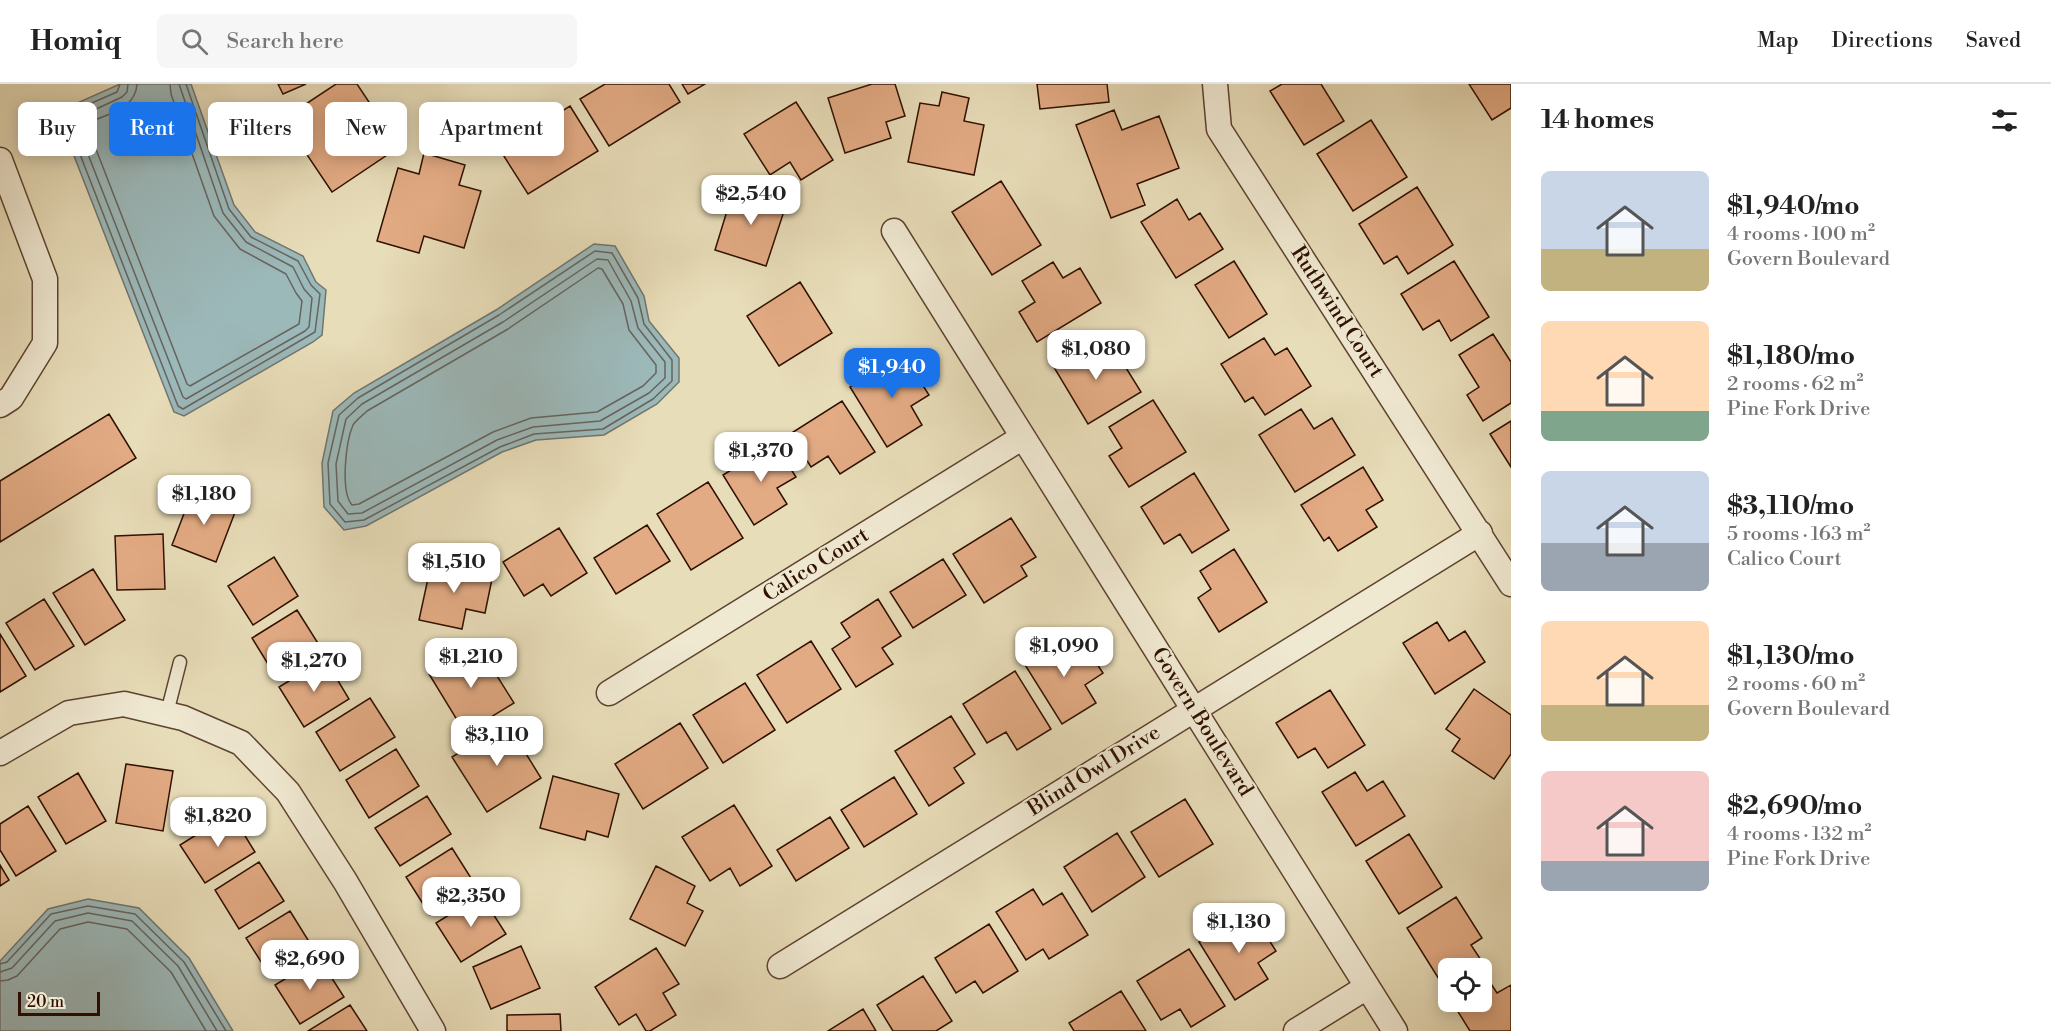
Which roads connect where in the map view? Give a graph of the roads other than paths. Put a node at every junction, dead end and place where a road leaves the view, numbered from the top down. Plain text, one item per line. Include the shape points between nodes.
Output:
1 (1215, 84) edge
2 (0, 160) edge
3 (894, 231) dead end
4 (0, 405) edge
5 (1023, 437) junction
6 (1480, 533) junction
7 (1511, 584) edge
8 (180, 662) dead end
9 (609, 693) dead end
10 (1194, 710) junction
11 (167, 713) junction
12 (0, 753) edge
13 (780, 966) dead end
14 (1367, 987) junction
15 (433, 1031) edge
16 (1296, 1031) edge
17 (1395, 1031) edge

1 - 6 street, Ruthwind Court via 1219,129
2 - 4 street via 45,279 45,343 11,398
3 - 5 street, Govern Boulevard
5 - 9 street, Calico Court
5 - 10 street, Govern Boulevard
6 - 7 street
6 - 10 street, Blind Owl Drive
8 - 11 lane
10 - 13 street, Blind Owl Drive
10 - 14 street, Govern Boulevard
11 - 12 street via 124,704 69,713
11 - 15 street via 241,743 288,792 345,880
14 - 16 street
14 - 17 street, Govern Boulevard

